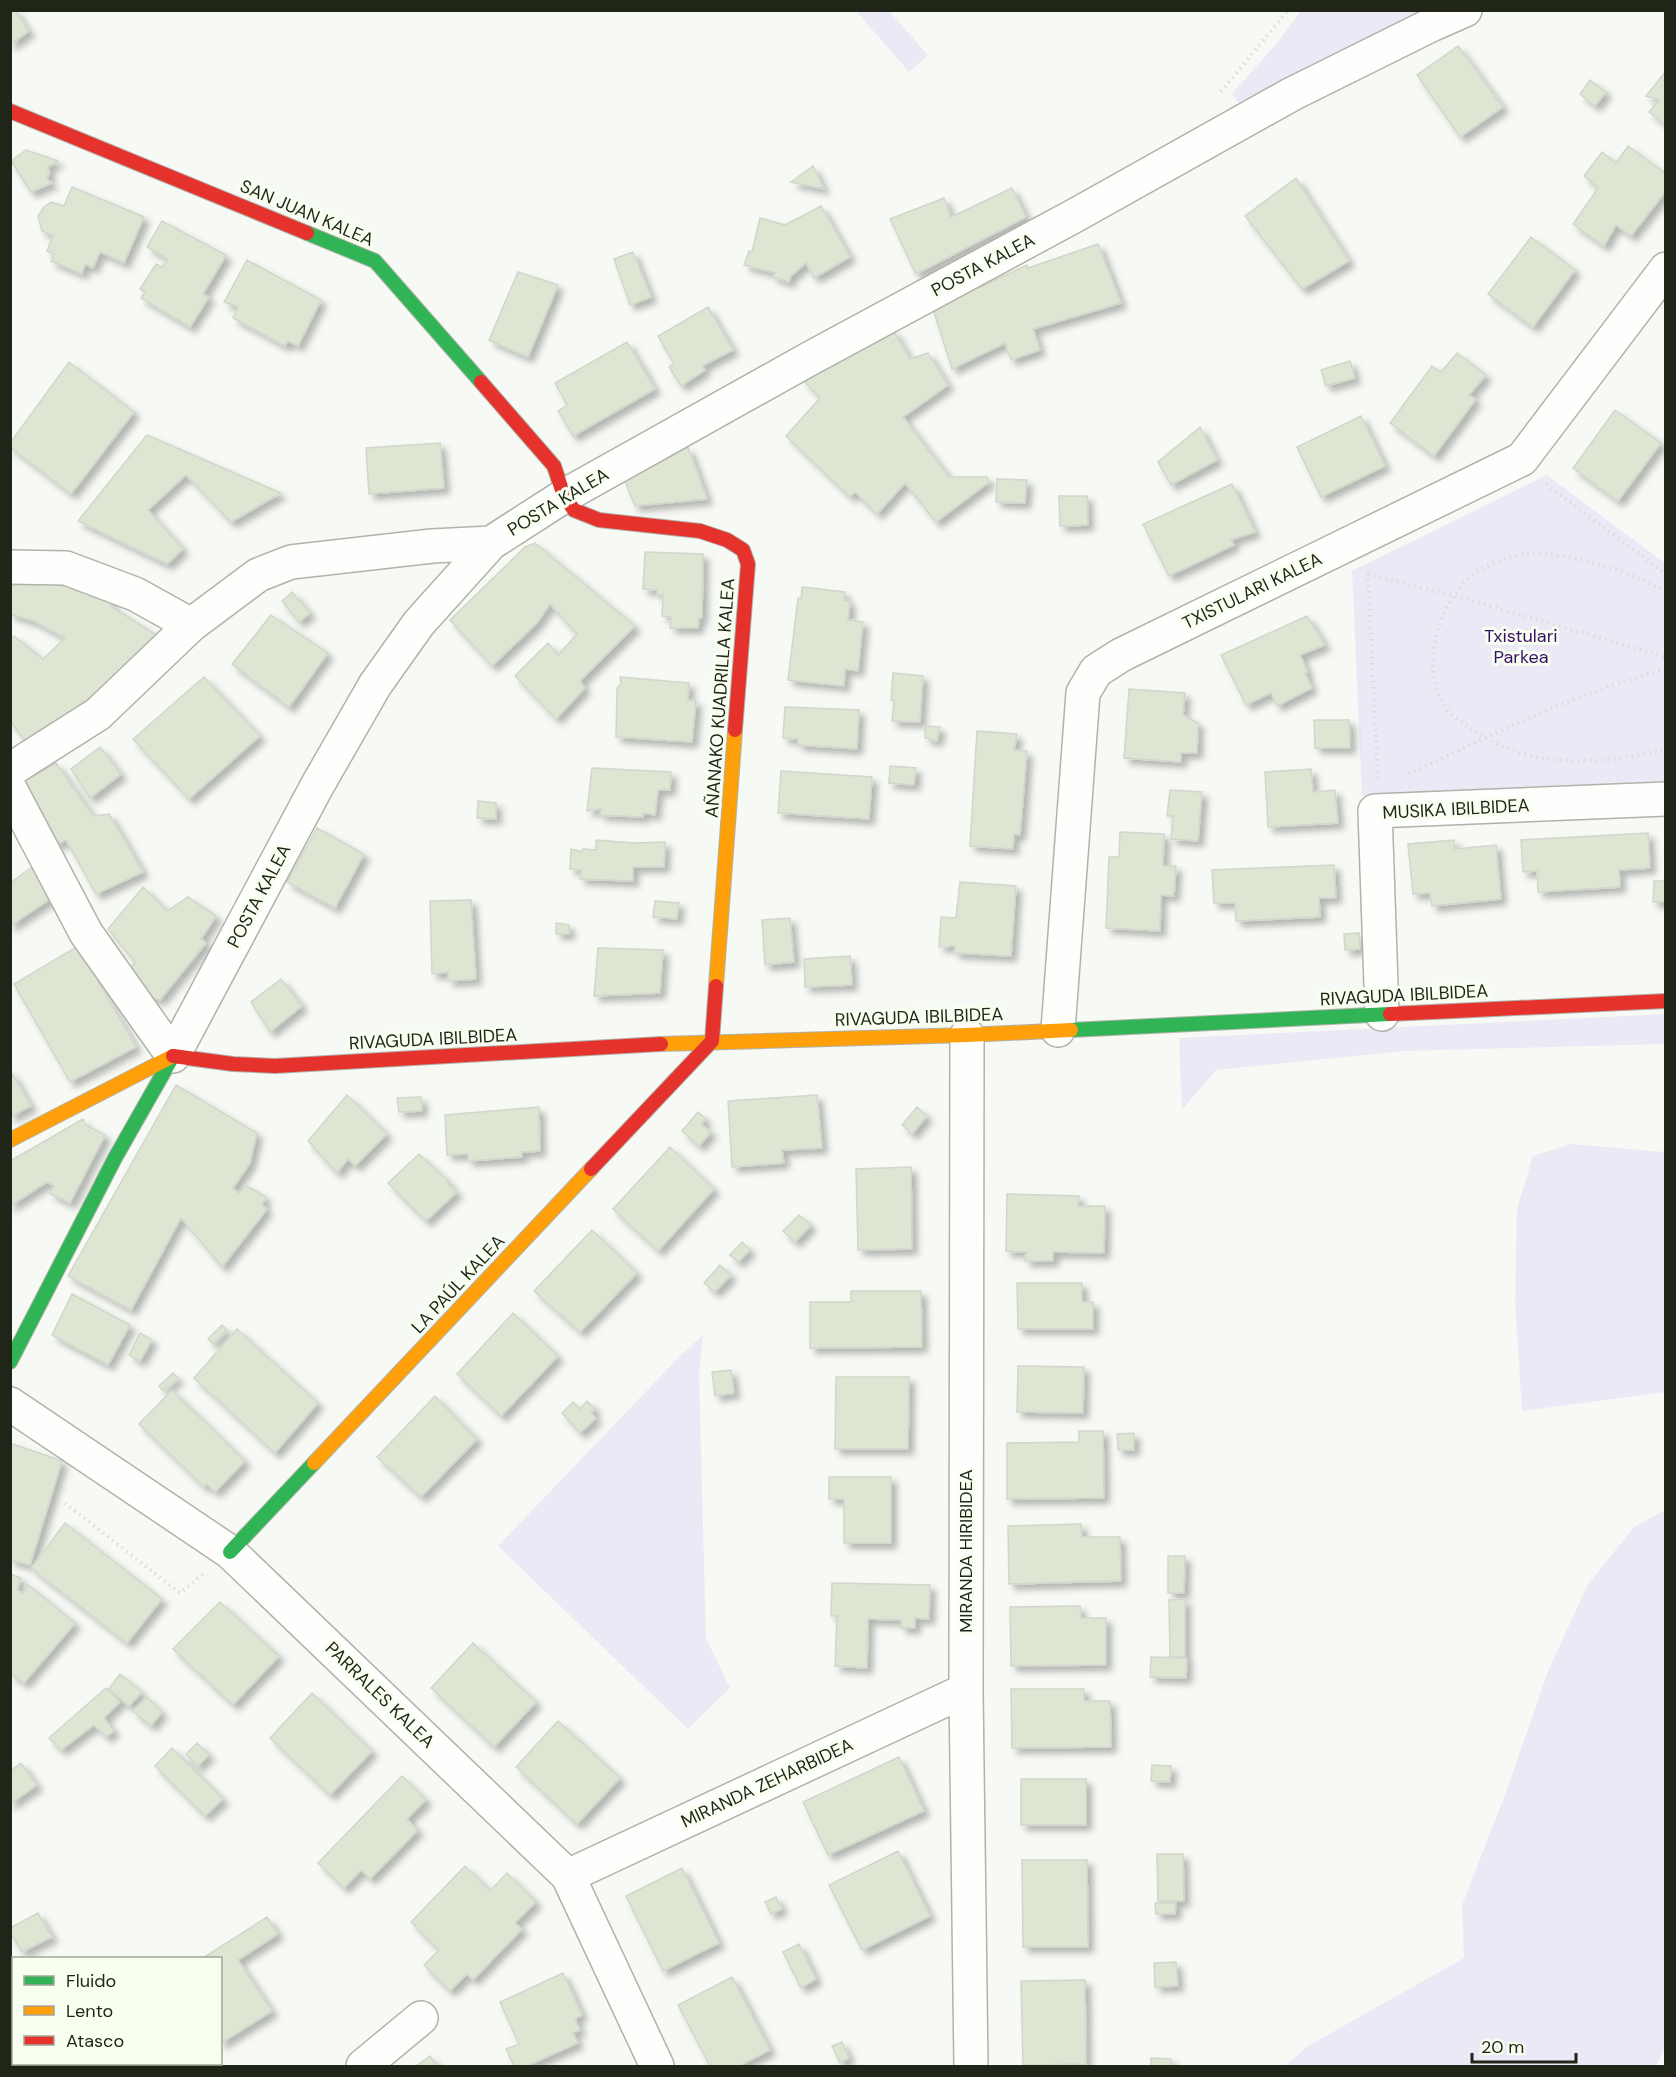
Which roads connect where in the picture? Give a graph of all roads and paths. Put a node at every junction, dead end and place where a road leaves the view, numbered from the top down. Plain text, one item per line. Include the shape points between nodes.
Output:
1 (1465, 10) edge
2 (10, 111) edge
3 (1665, 270) edge
4 (1516, 462) junction
5 (564, 496) junction
6 (1366, 535) junction
7 (491, 543) junction
8 (422, 547) junction
9 (10, 567) edge
10 (1368, 574) junction
11 (1665, 574) edge
12 (449, 591) junction
13 (1665, 592) edge
14 (1455, 596) junction
15 (191, 625) junction
16 (1665, 657) edge
17 (1665, 669) edge
18 (1483, 738) junction
19 (1665, 748) edge
20 (10, 770) edge
21 (1399, 778) dead end
22 (1378, 788) dead end
23 (10, 789) edge
24 (1665, 799) edge
25 (1665, 1001) edge
26 (1382, 1014) junction
27 (1058, 1030) junction
28 (967, 1035) junction
29 (712, 1041) junction
30 (173, 1056) junction
31 (10, 1140) edge
32 (10, 1362) edge
33 (10, 1404) edge
34 (65, 1503) dead end
35 (230, 1552) junction
36 (966, 1690) junction
37 (568, 1876) junction
38 (421, 2018) dead end
39 (363, 2067) edge
40 (657, 2067) edge
41 (971, 2067) edge

1 - 5 street, POSTA KALEA via 1292,94
2 - 5 street, SAN JUAN KALEA via 375,261 554,466
3 - 4 street, TXISTULARI KALEA
4 - 6 street, TXISTULARI KALEA
4 - 11 path
5 - 7 street, POSTA KALEA
5 - 29 street, AÑANAKO KUADRILLA KALEA via 574,510 599,520 700,531 727,540 743,550 748,564
6 - 10 path
6 - 27 street, TXISTULARI KALEA via 1121,655 1096,671 1083,693
7 - 8 street
7 - 12 street, POSTA KALEA
8 - 12 street via 436,561
8 - 15 street via 291,562 258,575
9 - 15 street via 66,568 135,594
10 - 14 path
10 - 22 path
12 - 30 street, POSTA KALEA via 419,623 375,685
13 - 14 path via 1642,579 1584,559 1534,553 1496,561 1469,578
14 - 16 path
14 - 18 path via 1435,636 1432,663 1437,689 1451,713
15 - 20 street via 98,714
17 - 18 path
18 - 19 path via 1533,758 1585,761
18 - 21 path
23 - 30 street via 86,933
24 - 26 street, MUSIKA IBILBIDEA via 1375,811
25 - 26 street, RIVAGUDA IBILBIDEA
26 - 27 street, RIVAGUDA IBILBIDEA
27 - 28 street, RIVAGUDA IBILBIDEA
28 - 29 street, RIVAGUDA IBILBIDEA
28 - 36 street, MIRANDA HIRIBIDEA
29 - 30 street, RIVAGUDA IBILBIDEA via 275,1066
29 - 35 street, LA PAÚL KALEA
30 - 31 street
30 - 32 street, POSTA KALEA via 115,1158
33 - 35 street, PARRALES KALEA
34 - 35 path via 180,1593
35 - 37 street, PARRALES KALEA
36 - 37 street, MIRANDA ZEHARBIDEA
36 - 41 street, MIRANDA HIRIBIDEA
37 - 40 street, PARRALES KALEA
38 - 39 street

